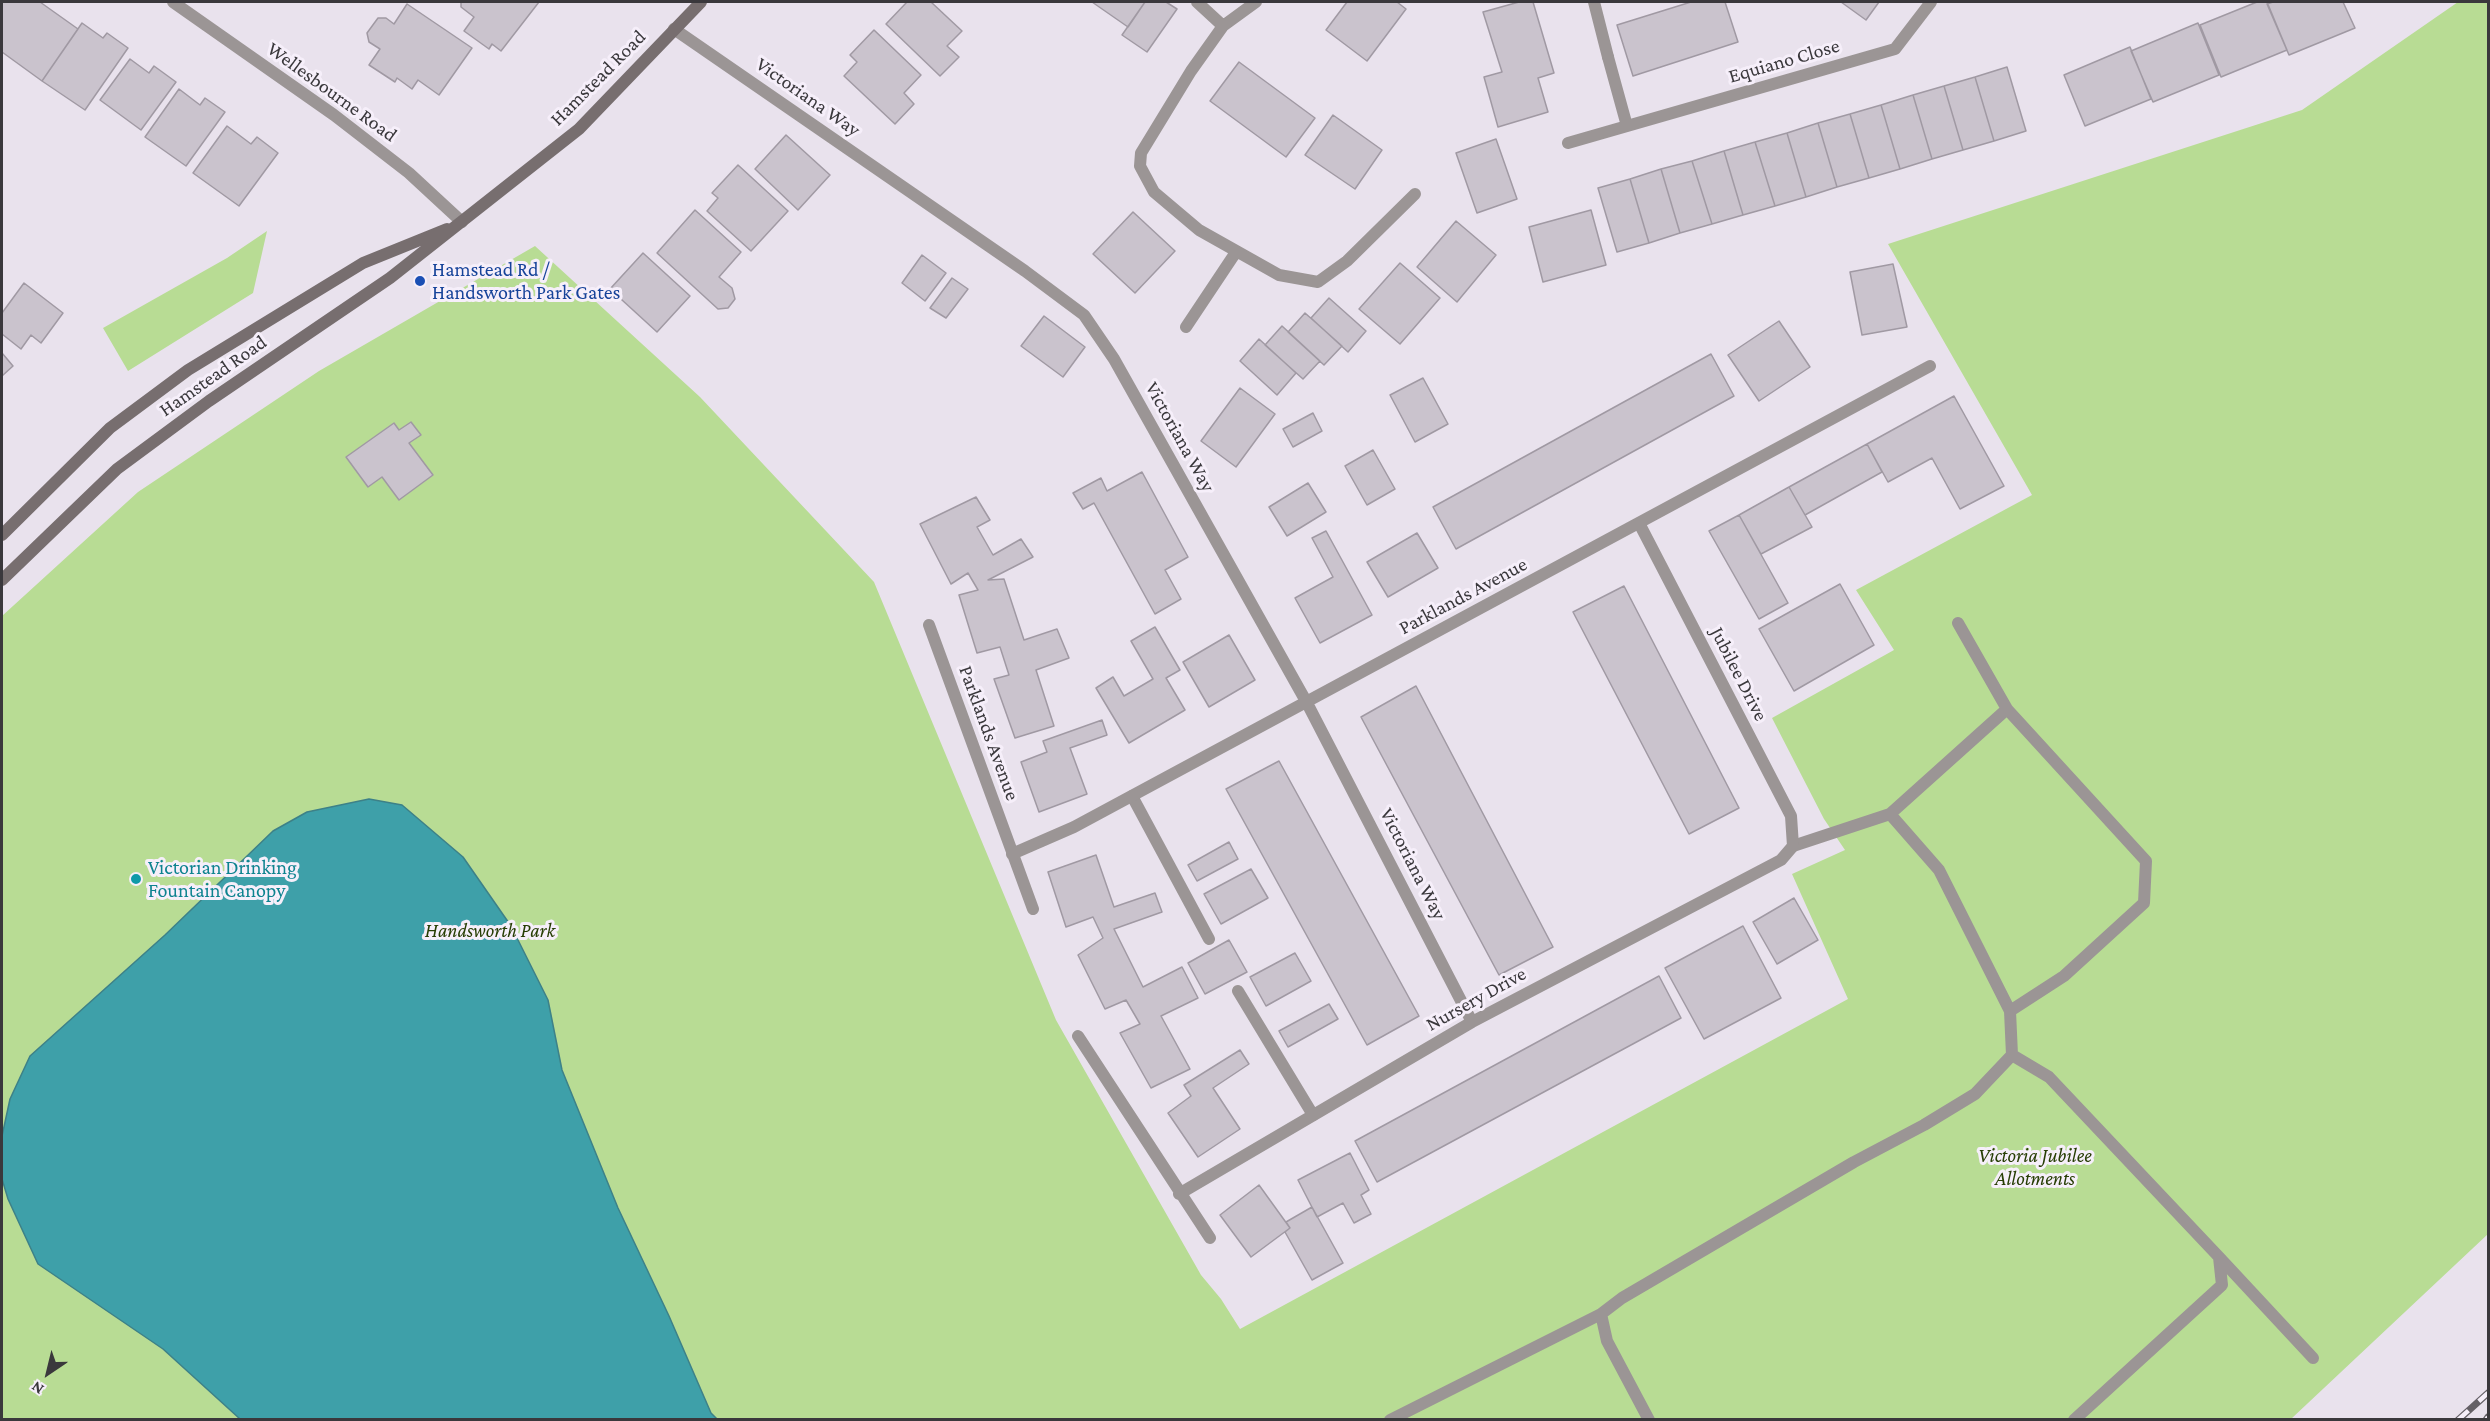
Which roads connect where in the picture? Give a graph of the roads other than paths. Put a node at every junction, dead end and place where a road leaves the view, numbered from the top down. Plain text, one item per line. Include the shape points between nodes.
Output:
1 (173, 2) edge
2 (701, 2) edge
3 (1197, 2) edge
4 (1256, 2) edge
5 (1594, 2) edge
6 (1931, 2) edge
7 (1223, 26) junction
8 (674, 29) junction
9 (1627, 126) junction
10 (1568, 143) dead end
11 (1415, 194) dead end
12 (462, 222) junction
13 (1236, 252) junction
14 (1186, 327) dead end
15 (1930, 366) dead end
16 (1639, 523) junction
17 (2, 535) edge
18 (2, 580) edge
19 (1958, 623) dead end
20 (928, 625) dead end
21 (1307, 703) junction
22 (2007, 710) junction
23 (1132, 796) junction
24 (1890, 814) junction
25 (1793, 846) junction
26 (1012, 854) junction
27 (1033, 909) dead end
28 (1209, 939) dead end
29 (1238, 991) dead end
30 (2010, 1011) junction
31 (1472, 1022) junction
32 (1078, 1036) dead end
33 (2012, 1055) junction
34 (1313, 1115) junction
35 (1179, 1194) junction
36 (1210, 1238) dead end
37 (2219, 1257) junction
38 (1601, 1314) junction
39 (2313, 1358) dead end
40 (1390, 1419) edge
41 (1648, 1419) edge
42 (2074, 1419) edge

1 - 12 street, Wellesbourne Road via 344,123 409,173
2 - 8 main road, Hamstead Road
3 - 7 street
4 - 7 street
5 - 9 street
6 - 9 street, Equiano Close via 1895,49
7 - 13 street via 1146,144 1140,166 1154,192 1199,230
8 - 12 main road, Hamstead Road via 579,129
8 - 21 street, Victoriana Way via 1084,315 1114,359
9 - 10 street, Equiano Close
11 - 13 street via 1347,261 1318,282 1279,275
12 - 17 main road, Hamstead Road via 363,264 189,370 110,428
12 - 18 main road, Hamstead Road via 390,278 117,469
13 - 14 street
15 - 16 street, Parklands Avenue
16 - 21 street, Parklands Avenue
16 - 25 street, Jubilee Drive via 1791,816
19 - 22 street
20 - 26 street, Parklands Avenue
21 - 23 street, Parklands Avenue
21 - 31 street, Victoriana Way
22 - 24 street
22 - 30 street via 2146,861 2144,903 2064,976
23 - 26 street, Parklands Avenue
23 - 28 street
24 - 25 street
24 - 30 street via 1939,870
25 - 31 street, Nursery Drive via 1780,860
26 - 27 street, Parklands Avenue
29 - 34 street
30 - 33 street
31 - 34 street, Nursery Drive
32 - 35 street
33 - 37 street via 2049,1077
33 - 38 street via 1975,1094 1622,1298
34 - 35 street, Nursery Drive
35 - 36 street
37 - 39 street
37 - 42 street via 2222,1285
38 - 40 street
38 - 41 street via 1607,1341

